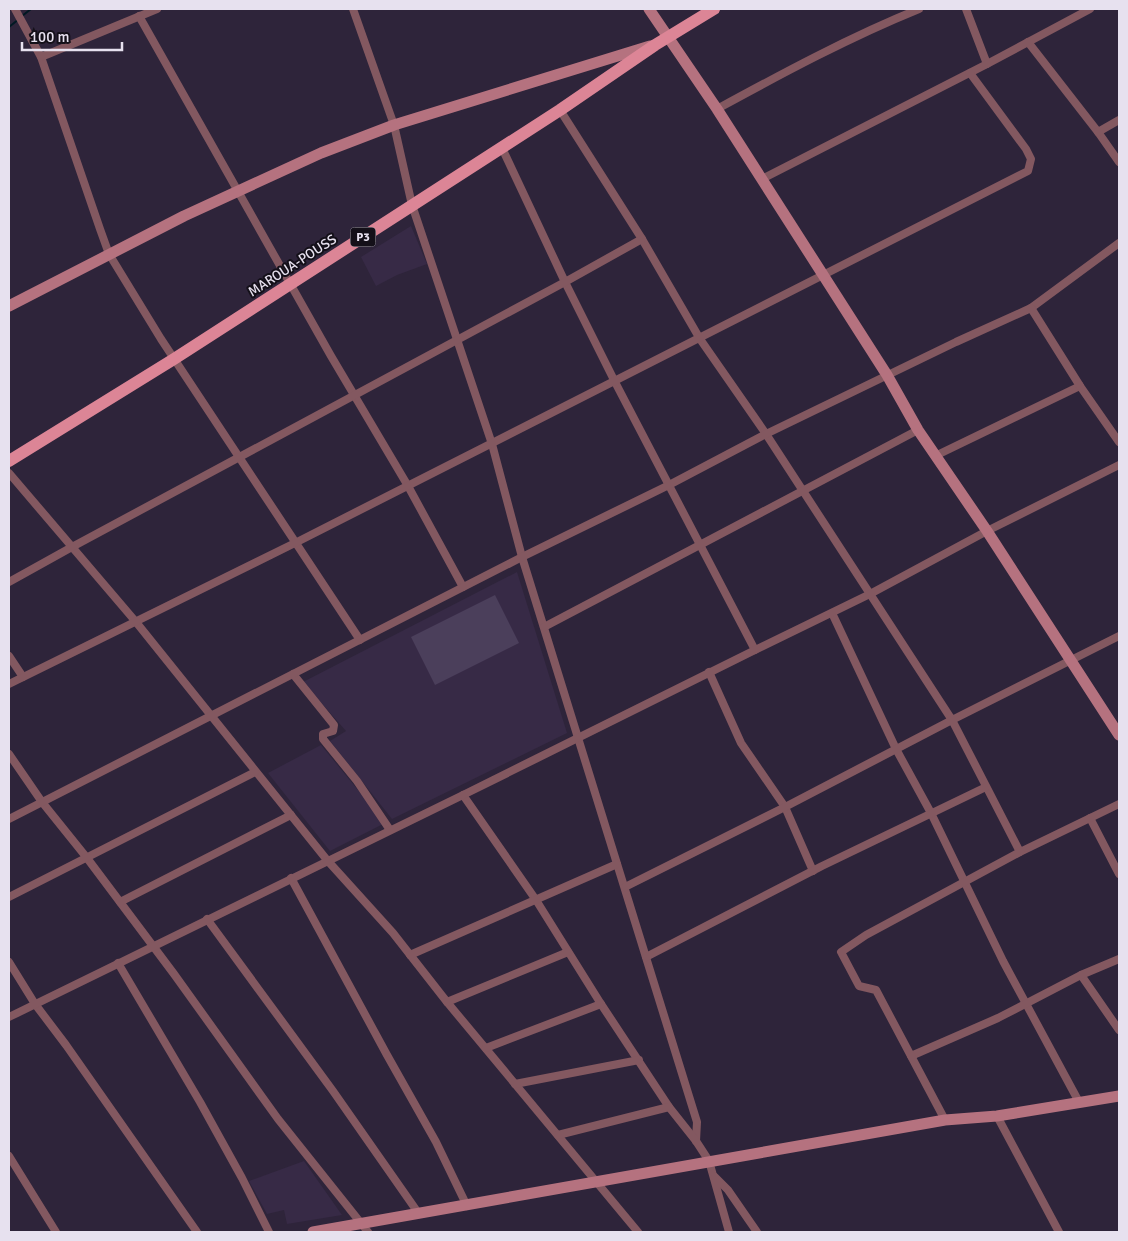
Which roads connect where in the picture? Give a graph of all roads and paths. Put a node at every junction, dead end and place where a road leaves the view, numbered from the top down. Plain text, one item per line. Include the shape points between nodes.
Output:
1 (157, 9) edge
2 (353, 9) edge
3 (649, 9) edge
4 (714, 9) edge
5 (919, 9) edge
6 (966, 9) edge
7 (1090, 9) edge
8 (16, 10) edge
9 (139, 16) junction
10 (669, 38) junction
11 (1028, 42) junction
12 (655, 45) junction
13 (41, 57) junction
14 (987, 64) junction
15 (970, 73) junction
16 (717, 109) junction
17 (560, 110) junction
18 (1119, 120) edge
19 (394, 125) junction
20 (1098, 132) junction
21 (502, 148) junction
22 (1119, 162) edge
23 (762, 179) junction
24 (238, 191) junction
25 (412, 205) junction
26 (642, 239) junction
27 (1119, 243) edge
28 (109, 254) junction
29 (822, 275) junction
30 (565, 282) junction
31 (290, 285) junction
32 (9, 306) edge
33 (1031, 308) junction
34 (458, 338) junction
35 (700, 339) junction
36 (174, 359) junction
37 (887, 375) junction
38 (615, 382) junction
39 (1080, 386) junction
40 (353, 395) junction
41 (918, 430) junction
42 (766, 434) junction
43 (1119, 442) edge
44 (492, 444) junction
45 (935, 456) junction
46 (238, 458) junction
47 (9, 460) edge
48 (1119, 465) edge
49 (9, 473) edge
50 (408, 486) junction
51 (669, 486) junction
52 (803, 491) junction
53 (987, 531) junction
54 (297, 542) junction
55 (700, 544) junction
56 (72, 547) junction
57 (522, 557) junction
58 (9, 582) edge
59 (463, 587) junction
60 (870, 594) junction
61 (832, 612) junction
62 (136, 622) junction
63 (544, 627) junction
64 (1119, 636) edge
65 (360, 640) junction
66 (755, 650) junction
67 (9, 656) edge
68 (1070, 662) junction
69 (709, 672) junction
70 (294, 674) junction
71 (22, 677) junction
72 (9, 684) edge
73 (212, 715) junction
74 (952, 720) junction
75 (1115, 721) edge
76 (1119, 735) edge
77 (578, 738) junction
78 (896, 749) junction
79 (9, 754) edge
80 (256, 772) junction
81 (986, 787) junction
82 (463, 795) junction
83 (42, 802) junction
84 (1119, 804) edge
85 (786, 807) junction
86 (931, 813) junction
87 (291, 815) junction
88 (1090, 818) junction
89 (9, 819) edge
90 (390, 830) junction
91 (1020, 852) junction
92 (87, 858) junction
93 (327, 860) junction
94 (617, 864) junction
95 (813, 871) junction
96 (1119, 874) edge
97 (291, 878) junction
98 (964, 882) junction
99 (624, 886) junction
100 (9, 897) edge
101 (536, 900) junction
102 (120, 902) junction
103 (207, 919) junction
104 (152, 946) junction
105 (568, 952) junction
106 (410, 955) junction
107 (646, 957) junction
108 (1119, 958) edge
109 (9, 962) edge
110 (118, 963) junction
111 (1081, 975) junction
112 (447, 1002) junction
113 (35, 1004) junction
114 (600, 1004) junction
115 (1026, 1004) junction
116 (9, 1017) edge
117 (1119, 1030) edge
118 (486, 1048) junction
119 (911, 1056) junction
120 (638, 1060) junction
121 (515, 1084) junction
122 (1119, 1096) edge
123 (1079, 1102) junction
124 (669, 1107) junction
125 (997, 1116) junction
126 (945, 1120) junction
127 (558, 1135) junction
128 (696, 1141) junction
129 (9, 1156) edge
130 (709, 1161) junction
131 (714, 1176) junction
132 (597, 1181) junction
133 (467, 1206) junction
134 (419, 1214) junction
135 (365, 1228) edge
136 (56, 1232) edge
137 (196, 1232) edge
138 (269, 1232) edge
139 (313, 1232) edge
140 (638, 1232) edge
141 (729, 1232) edge
142 (757, 1232) edge
143 (1059, 1232) edge

1 - 9 street
2 - 19 street
3 - 10 street
4 - 10 main road, MAROUA-POUSS / P3
5 - 16 street via 880,24
6 - 14 street
7 - 11 street
8 - 13 street
9 - 13 street
9 - 24 street
10 - 12 main road, MAROUA-POUSS / P3
10 - 16 street
11 - 14 street
11 - 20 street
12 - 17 main road, MAROUA-POUSS / P3
12 - 19 street
13 - 28 street
14 - 15 street
15 - 23 street
15 - 29 street via 1026,149 1031,159 1028,171
16 - 23 street
17 - 21 main road, MAROUA-POUSS / P3
17 - 26 street
18 - 20 street
19 - 24 street via 321,153
19 - 25 street
20 - 22 street
21 - 25 main road, MAROUA-POUSS / P3
21 - 30 street
23 - 29 street
24 - 28 street
24 - 31 street
25 - 31 main road, MAROUA-POUSS / P3
25 - 34 street
26 - 30 street
26 - 35 street
27 - 33 street
28 - 32 street
28 - 36 street
29 - 35 street
29 - 37 street
30 - 34 street
30 - 38 street
31 - 36 main road, MAROUA-POUSS / P3
31 - 40 street
33 - 37 street
33 - 39 street
34 - 40 street
34 - 44 street
35 - 38 street
35 - 42 street
36 - 46 street
36 - 47 main road, MAROUA-POUSS / P3
37 - 41 street
37 - 42 street
38 - 44 street
38 - 51 street
39 - 43 street
39 - 45 street
40 - 46 street
40 - 50 street
41 - 45 street
41 - 52 street
42 - 51 street
42 - 52 street
44 - 50 street
44 - 57 street
45 - 53 street
46 - 54 street
46 - 56 street
48 - 53 street
49 - 56 street
50 - 54 street
50 - 59 street
51 - 55 street
51 - 57 street
52 - 55 street
52 - 60 street
53 - 60 street
53 - 68 street
54 - 62 street
54 - 65 street
55 - 63 street
55 - 66 street
56 - 58 street
56 - 62 street
57 - 59 street
57 - 63 street
59 - 65 street
60 - 61 street
60 - 74 street
61 - 66 street
61 - 78 street
62 - 71 street
62 - 73 street
63 - 77 street
64 - 68 street
65 - 70 street
66 - 69 street
67 - 71 street
68 - 74 street
68 - 75 street
69 - 77 street
69 - 85 street via 741,742
70 - 73 street
70 - 90 street via 334,725 332,731 323,734 323,739
71 - 72 street
73 - 80 street
73 - 83 street
74 - 78 street
74 - 81 street
75 - 76 street
77 - 82 street
77 - 94 street
78 - 85 street
78 - 86 street
79 - 83 street
80 - 87 street
80 - 92 street
81 - 86 street
81 - 91 street
82 - 90 street
82 - 101 street
83 - 89 street
83 - 92 street
84 - 88 street
85 - 95 street
85 - 99 street
86 - 95 street
86 - 98 street
87 - 93 street
87 - 102 street
88 - 91 street
88 - 96 street
90 - 93 street
91 - 98 street
92 - 100 street
92 - 102 street
93 - 97 street
93 - 106 street
94 - 99 street
94 - 101 street
95 - 107 street
97 - 103 street
97 - 133 street via 436,1142
98 - 115 street
98 - 119 street via 841,952 859,986 876,990
99 - 107 street
101 - 105 street
101 - 106 street
102 - 104 street
103 - 104 street
103 - 134 street via 328,1083
104 - 110 street
104 - 135 street via 278,1119
105 - 112 street
105 - 114 street
106 - 112 street
107 - 128 street via 697,1122
108 - 111 street
109 - 113 street
110 - 113 street
110 - 138 street via 200,1102
111 - 115 street
111 - 117 street
112 - 118 street
113 - 116 street
113 - 137 street
114 - 118 street
114 - 120 street
115 - 119 street
115 - 123 street
118 - 121 street
119 - 126 street
120 - 121 street
120 - 124 street
121 - 127 street
122 - 123 street
123 - 125 street
124 - 127 street
124 - 128 street
125 - 126 street
125 - 143 street
126 - 130 street
127 - 132 street
128 - 130 street
129 - 136 street
130 - 131 street
130 - 132 street
131 - 141 street
131 - 142 street via 728,1190
132 - 133 street
132 - 140 street
133 - 134 street
134 - 135 street
135 - 139 street

